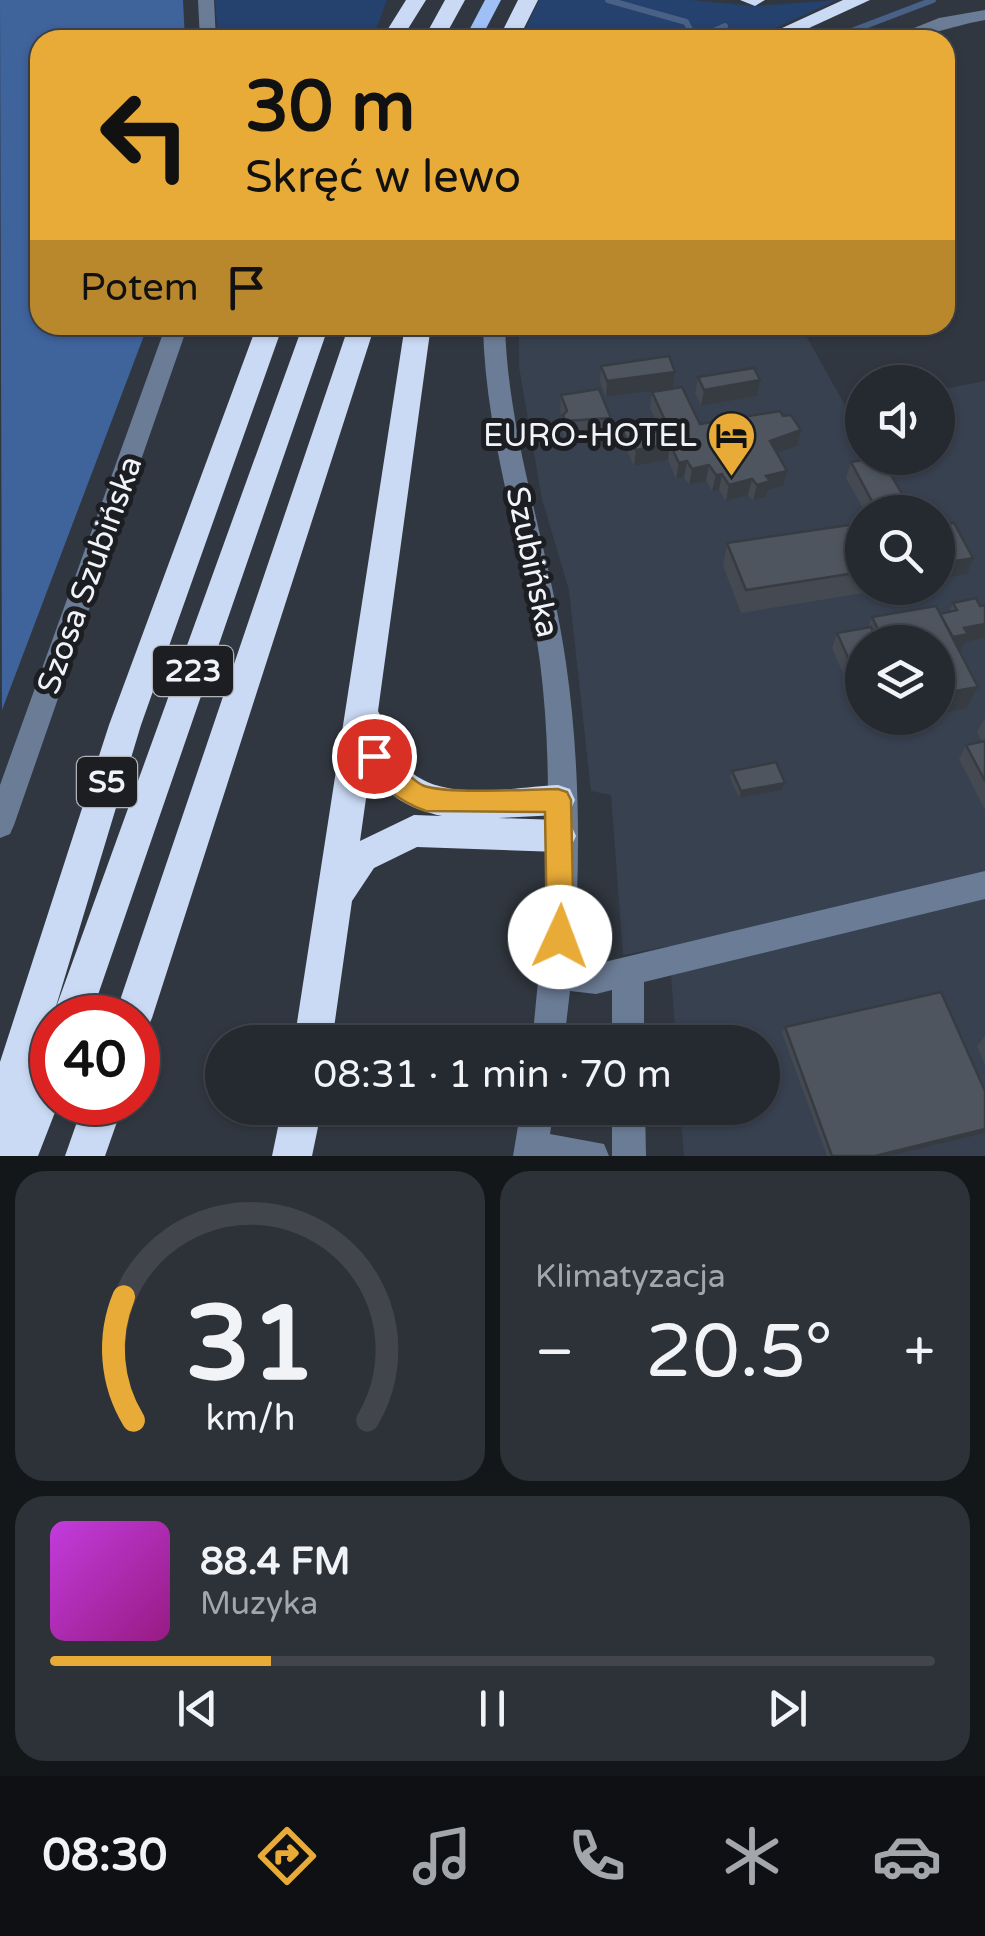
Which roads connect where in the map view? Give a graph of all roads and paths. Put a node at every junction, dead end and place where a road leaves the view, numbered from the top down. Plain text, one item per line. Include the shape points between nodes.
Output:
1 (206, 0) edge
2 (396, 0) edge
3 (416, 0) edge
4 (455, 0) edge
5 (493, 0) edge
6 (528, 0) edge
7 (860, 0) edge
8 (985, 15) edge
9 (208, 30) edge
10 (394, 30) edge
11 (397, 30) edge
12 (438, 30) edge
13 (477, 30) edge
14 (513, 30) edge
15 (790, 30) edge
16 (921, 30) edge
17 (173, 335) edge
18 (266, 335) edge
19 (312, 335) edge
20 (359, 335) edge
21 (418, 335) edge
22 (494, 335) edge
23 (363, 702) junction
24 (558, 800) junction
25 (0, 825) edge
26 (559, 836) junction
27 (985, 884) edge
28 (334, 904) junction
29 (628, 971) junction
30 (559, 974) junction
31 (79, 995) edge
32 (141, 995) edge
33 (316, 1025) edge
34 (551, 1025) edge
35 (628, 1025) edge
36 (0, 1124) edge
37 (30, 1125) edge
38 (96, 1125) edge
39 (298, 1125) edge
40 (535, 1125) edge
41 (629, 1125) edge
42 (530, 1152) edge
43 (18, 1156) edge
44 (86, 1156) edge
45 (292, 1156) edge
46 (592, 1156) edge
47 (629, 1156) edge

1 - 9 street
2 - 10 highway
3 - 11 highway
4 - 12 highway
5 - 13 main road
6 - 14 highway
7 - 15 highway
8 - 16 street
17 - 25 street, Szosa Szubińska
18 - 36 highway, S5 via 124,725
19 - 31 highway, 223
20 - 32 highway, 223
21 - 23 highway
22 - 24 street, Szubińska via 494,377 552,663
23 - 24 highway via 374,756 398,784 426,800
23 - 28 highway
24 - 26 street
26 - 28 highway via 414,831 362,857
26 - 30 street
27 - 29 street
28 - 33 highway
29 - 30 street via 596,978
29 - 35 street
30 - 34 street
37 - 43 highway
38 - 44 highway
39 - 45 highway
40 - 42 street
41 - 47 street
42 - 46 street

